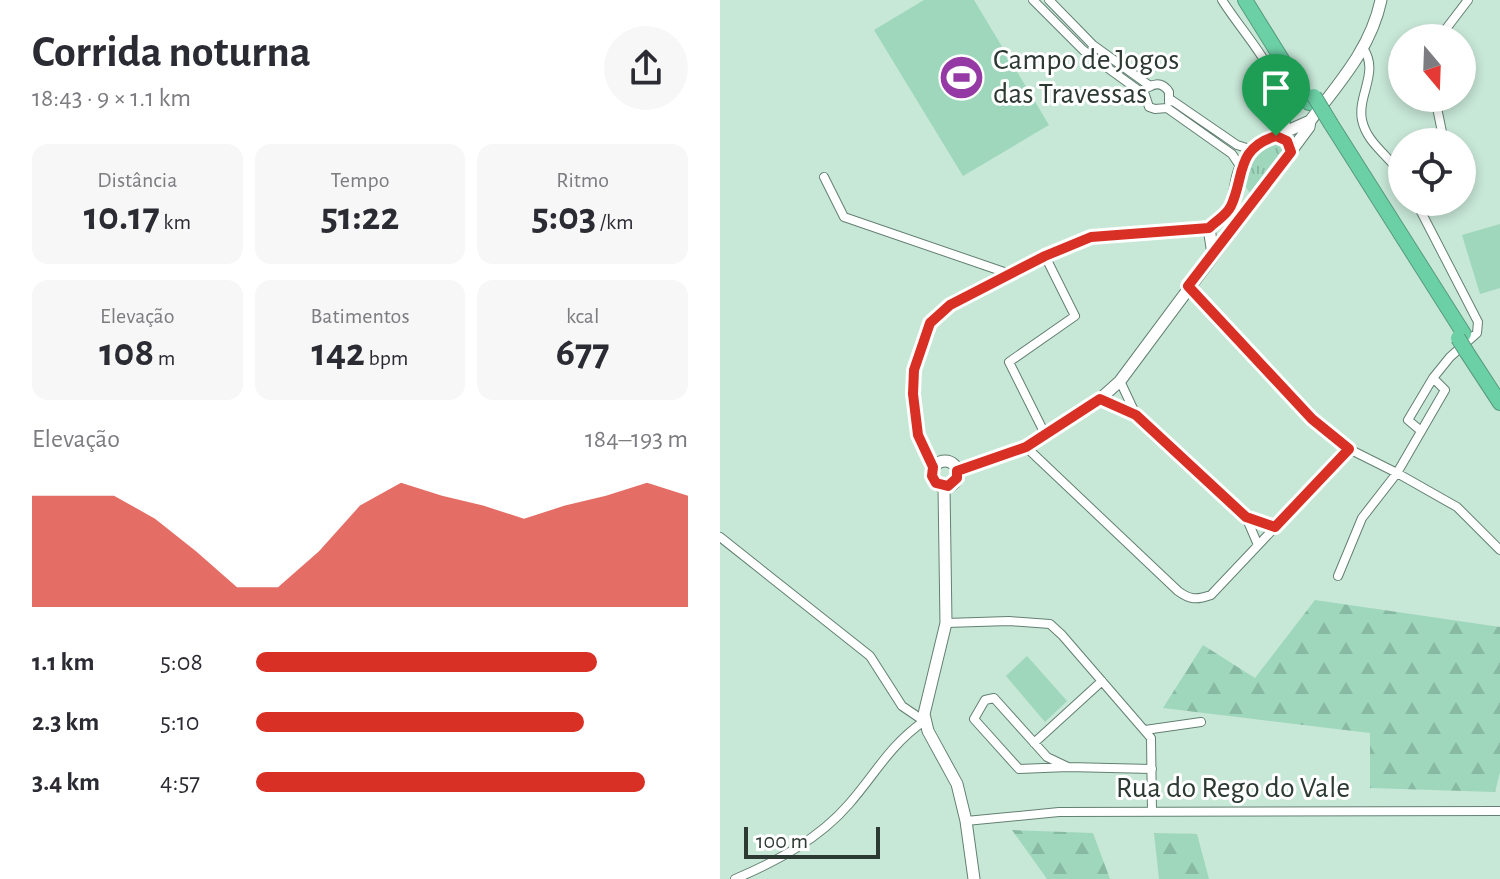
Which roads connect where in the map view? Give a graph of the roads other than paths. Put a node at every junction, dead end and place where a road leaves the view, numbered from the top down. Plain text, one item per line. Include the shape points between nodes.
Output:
1 (1033, 0) edge
2 (1049, 0) edge
3 (1222, 0) edge
4 (1245, 0) edge
5 (1253, 0) edge
6 (1381, 0) edge
7 (1468, 0) edge
8 (1450, 24) edge
9 (1363, 48) junction
10 (1150, 86) junction
11 (1145, 95) junction
12 (1170, 99) junction
13 (1311, 100) junction
14 (1164, 108) junction
15 (1310, 121) junction
16 (1280, 134) junction
17 (1253, 150) junction
18 (1291, 152) junction
19 (1388, 160) edge
20 (1240, 166) junction
21 (824, 177) dead end
22 (1237, 188) junction
23 (1260, 196) junction
24 (1423, 216) edge
25 (1209, 228) junction
26 (1213, 254) junction
27 (1045, 256) junction
28 (1010, 274) junction
29 (1188, 286) junction
30 (1465, 343) junction
31 (1433, 378) junction
32 (1120, 381) junction
33 (1500, 390) edge
34 (1100, 399) junction
35 (1500, 403) edge
36 (1136, 415) junction
37 (1421, 431) junction
38 (1045, 434) junction
39 (1026, 447) junction
40 (1349, 449) junction
41 (933, 467) junction
42 (957, 471) junction
43 (1397, 473) junction
44 (944, 487) junction
45 (1246, 517) junction
46 (1275, 527) junction
47 (720, 537) edge
48 (1258, 545) junction
49 (1500, 550) edge
50 (1338, 576) dead end
51 (946, 623) junction
52 (1102, 681) junction
53 (924, 721) junction
54 (1201, 722) dead end
55 (1145, 730) junction
56 (1034, 743) junction
57 (1068, 767) junction
58 (1152, 769) junction
59 (1500, 811) edge
60 (1152, 812) junction
61 (966, 821) junction
62 (735, 879) edge
63 (974, 879) edge

1 - 11 street via 1083,50
2 - 10 street via 1093,45
3 - 16 street via 1253,41 1282,96 1287,117
4 - 13 highway
5 - 13 highway
6 - 9 street
7 - 8 street
9 - 15 street
9 - 19 street via 1370,74 1362,119
10 - 11 street
10 - 12 street via 1164,86
11 - 14 street via 1149,107
12 - 14 street
12 - 17 street via 1237,145
13 - 30 highway
14 - 20 street via 1232,154
15 - 16 street
15 - 18 street
16 - 17 street
16 - 18 street
17 - 20 street
18 - 23 street
20 - 22 street
21 - 28 street via 844,217
22 - 23 street via 1246,196
22 - 25 street via 1227,213
23 - 26 street
24 - 31 street via 1478,322 1477,333
25 - 26 street
25 - 27 street via 1091,237
26 - 29 street
27 - 28 street
27 - 38 street via 1075,316 1009,362
28 - 41 street via 950,305 922,339 914,370 914,415
29 - 32 street
29 - 40 street via 1312,419
30 - 33 highway
30 - 35 highway
31 - 37 street via 1445,390
31 - 37 street via 1408,420
32 - 34 street
32 - 36 street
34 - 36 street
34 - 38 street
36 - 45 street
37 - 43 street
38 - 39 street
39 - 42 street
39 - 48 street via 1187,598 1211,595
40 - 43 street
40 - 46 street
41 - 42 street via 949,461
41 - 44 street via 933,480
42 - 44 street via 954,482
43 - 49 street via 1457,507
43 - 50 street via 1362,518
44 - 51 street
45 - 46 street
45 - 48 street
46 - 48 street
47 - 53 street via 870,656 902,706
51 - 52 street via 1050,624
51 - 53 street
52 - 55 street
52 - 56 street
53 - 61 street via 957,784
53 - 62 street via 888,752 849,804 814,838
54 - 55 street
55 - 58 street via 1151,738
56 - 57 street
56 - 57 street via 994,698 985,700 974,719 1019,769
57 - 58 street
58 - 60 street
59 - 60 street, Rua do Rego do Vale
60 - 61 street, Rua do Rego do Vale via 1050,812
61 - 63 street

